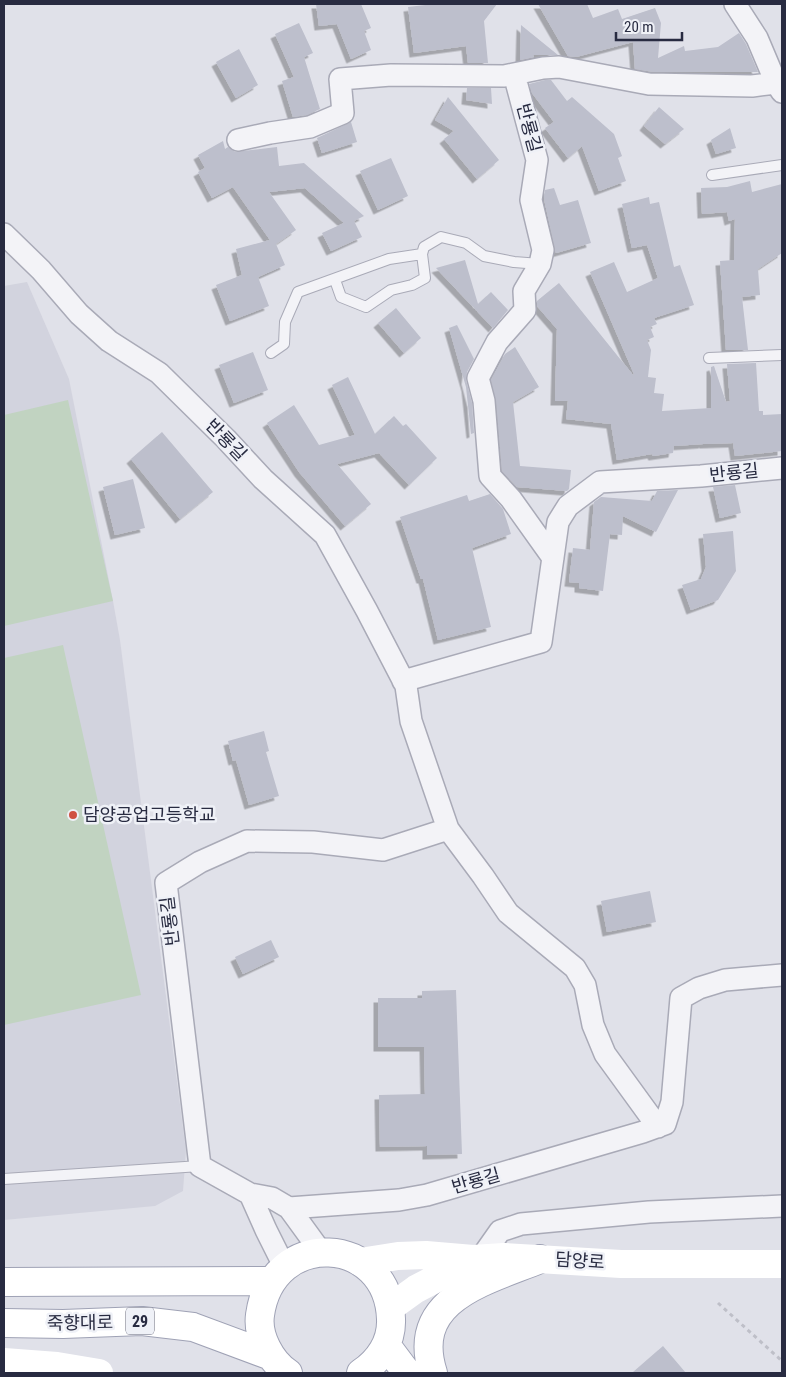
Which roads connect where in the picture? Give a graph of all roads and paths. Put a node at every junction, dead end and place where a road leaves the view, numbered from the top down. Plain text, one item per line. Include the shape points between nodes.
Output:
1 (735, 4) edge
2 (514, 74) junction
3 (779, 88) edge
4 (238, 140) dead end
5 (782, 165) edge
6 (712, 175) dead end
7 (4, 234) edge
8 (422, 254) junction
9 (540, 264) junction
10 (334, 280) junction
11 (271, 353) dead end
12 (782, 355) edge
13 (709, 358) dead end
14 (782, 468) edge
15 (553, 558) junction
16 (404, 682) junction
17 (448, 829) junction
18 (782, 975) edge
19 (658, 1127) junction
20 (200, 1166) junction
21 (4, 1180) edge
22 (250, 1194) junction
23 (782, 1206) edge
24 (289, 1208) junction
25 (321, 1252) junction
26 (477, 1258) junction
27 (540, 1259) junction
28 (360, 1262) junction
29 (782, 1264) edge
30 (277, 1274) junction
31 (4, 1282) edge
32 (718, 1303) dead end
33 (391, 1306) junction
34 (4, 1323) edge
35 (386, 1345) junction
36 (782, 1361) edge
37 (4, 1362) edge
38 (280, 1365) edge
39 (99, 1373) edge
40 (361, 1373) edge
41 (407, 1373) edge
42 (433, 1373) edge

1 - 3 street via 757,38
2 - 3 street via 559,67 649,84
2 - 4 street via 391,75 340,79 343,113 310,127
2 - 9 street, 반룡길 via 537,160 531,200 544,250
5 - 6 lane
7 - 16 street, 반룡길 via 79,314 109,341 159,373 263,479 325,535
8 - 9 lane via 424,247 441,237 466,243 484,256
8 - 10 lane via 389,259
8 - 10 lane via 425,278 391,290 366,307 341,297
9 - 15 street, 반룡길 via 524,291 525,310 496,342 478,378 484,401 490,476 511,499
10 - 11 lane via 298,292 285,322 284,344
12 - 13 lane
14 - 15 street, 반룡길 via 600,482 568,506 558,522
15 - 16 street, 반룡길 via 541,642
16 - 17 street, 반룡길 via 411,721
17 - 19 street, 반룡길 via 508,913 558,953 581,977 593,1025 605,1054
17 - 20 street, 반룡길 via 383,850 313,842 247,841 200,862 166,883
18 - 19 street via 725,980 681,998 672,1102 665,1124
19 - 24 street, 반룡길 via 427,1195
20 - 21 lane
20 - 22 street
22 - 24 street via 272,1198
22 - 30 street via 266,1230
23 - 26 street via 649,1212 521,1224 500,1231
24 - 25 street
25 - 28 main road via 342,1254
25 - 30 main road via 301,1256
26 - 27 main road, 담양로
26 - 28 main road via 426,1255
26 - 33 main road, 담양로 via 416,1289
27 - 29 main road, 담양로 via 621,1264
27 - 42 main road via 471,1288 437,1314 432,1323 428,1350
28 - 33 main road via 375,1274
30 - 31 main road, 29
30 - 38 main road via 262,1299 259,1319 262,1338
32 - 36 path
33 - 35 main road via 392,1326
34 - 38 main road, 죽향대로 / 29 via 150,1322 193,1328
35 - 40 main road via 373,1366
35 - 41 main road
37 - 39 main road

